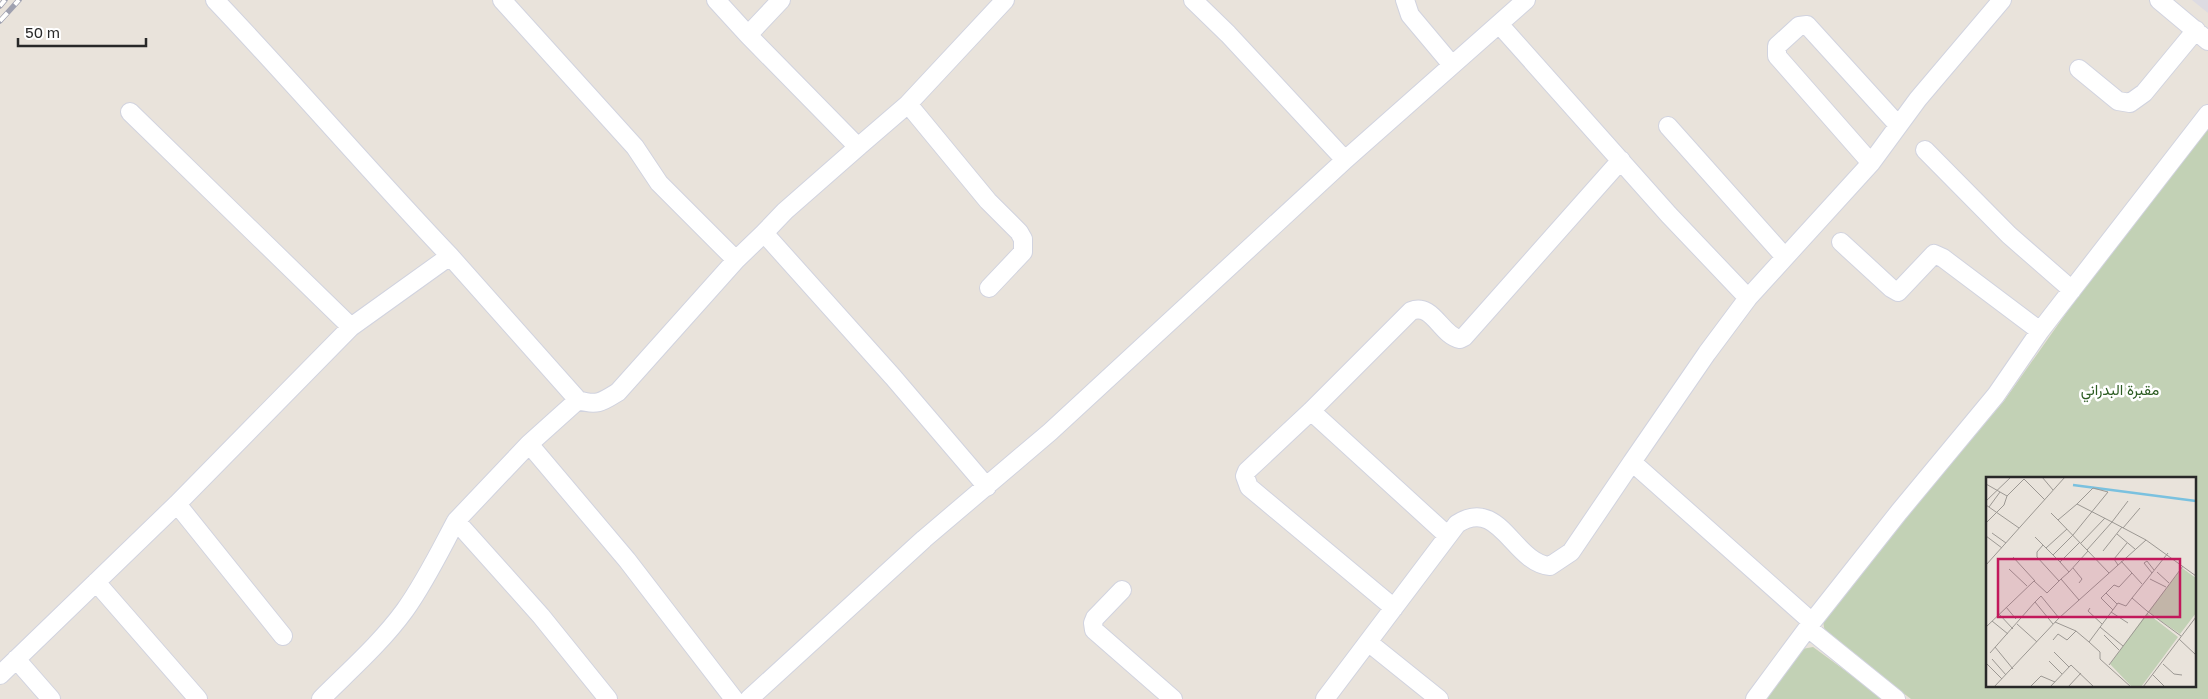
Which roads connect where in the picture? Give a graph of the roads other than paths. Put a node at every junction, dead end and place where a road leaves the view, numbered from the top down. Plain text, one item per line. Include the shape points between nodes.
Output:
1 (215, 0) edge
2 (502, 0) edge
3 (716, 0) edge
4 (782, 0) edge
5 (1005, 0) edge
6 (1193, 0) edge
7 (1405, 0) edge
8 (1526, 0) edge
9 (2002, 0) edge
10 (2159, 0) edge
11 (1498, 24) junction
12 (748, 35) junction
13 (2202, 35) edge
14 (1452, 65) junction
15 (2080, 69) dead end
16 (908, 104) junction
17 (130, 112) dead end
18 (2208, 114) edge
19 (1898, 125) junction
20 (1668, 126) dead end
21 (858, 146) junction
22 (1924, 150) dead end
23 (1345, 160) junction
24 (1621, 160) junction
25 (1871, 163) junction
26 (764, 233) junction
27 (1840, 242) dead end
28 (450, 256) junction
29 (1784, 256) junction
30 (736, 260) junction
31 (989, 288) dead end
32 (2072, 290) junction
33 (1748, 298) junction
34 (351, 327) junction
35 (2040, 331) junction
36 (578, 400) junction
37 (1311, 411) junction
38 (529, 444) junction
39 (1632, 462) junction
40 (987, 487) junction
41 (178, 504) junction
42 (456, 521) junction
43 (1448, 536) junction
44 (96, 582) junction
45 (1122, 590) dead end
46 (1394, 608) junction
47 (1810, 625) junction
48 (283, 636) dead end
49 (1368, 642) junction
50 (16, 659) junction
51 (0, 675) edge
52 (51, 699) edge
53 (198, 699) edge
54 (321, 699) edge
55 (608, 699) edge
56 (734, 699) edge
57 (749, 699) edge
58 (1173, 699) edge
59 (1325, 699) edge
60 (1439, 699) edge
61 (1755, 699) edge
62 (1896, 699) edge

1 - 28 street
2 - 30 street via 634,147 659,183
3 - 12 street
4 - 12 street
5 - 16 street
6 - 23 street
7 - 14 street via 1410,16
8 - 11 street
9 - 19 street
10 - 13 street
11 - 14 street
11 - 24 street
12 - 21 street
13 - 15 street via 2144,94 2130,103 2118,101
14 - 23 street
16 - 21 street
16 - 31 street via 1023,239 1022,252
17 - 34 street
18 - 32 street
19 - 25 street
19 - 25 street via 1807,24 1799,26 1777,46 1777,56
20 - 29 street
21 - 26 street
22 - 32 street via 2010,235
23 - 40 street
24 - 33 street
24 - 37 street via 1464,337 1453,337 1424,310 1410,311
25 - 29 street
26 - 30 street
26 - 40 street
27 - 35 street via 1898,292 1934,254 1943,258
28 - 34 street
28 - 36 street
29 - 33 street
30 - 36 street via 618,392 601,403
32 - 35 street
33 - 39 street
34 - 41 street
35 - 47 street via 1996,395
36 - 38 street
37 - 43 street
37 - 46 street via 1247,471 1246,482
38 - 42 street
38 - 56 street via 627,560
39 - 43 street via 1571,552 1550,566 1535,562 1493,522 1479,516 1468,517 1457,524
39 - 47 street
40 - 57 street via 909,552
41 - 44 street
41 - 48 street
42 - 54 street via 405,610
42 - 55 street via 541,616
43 - 46 street
44 - 50 street
44 - 53 street
45 - 58 street via 1095,618 1092,627
46 - 49 street
47 - 61 street
47 - 62 street
49 - 59 street
49 - 60 street
50 - 51 street
50 - 52 street

